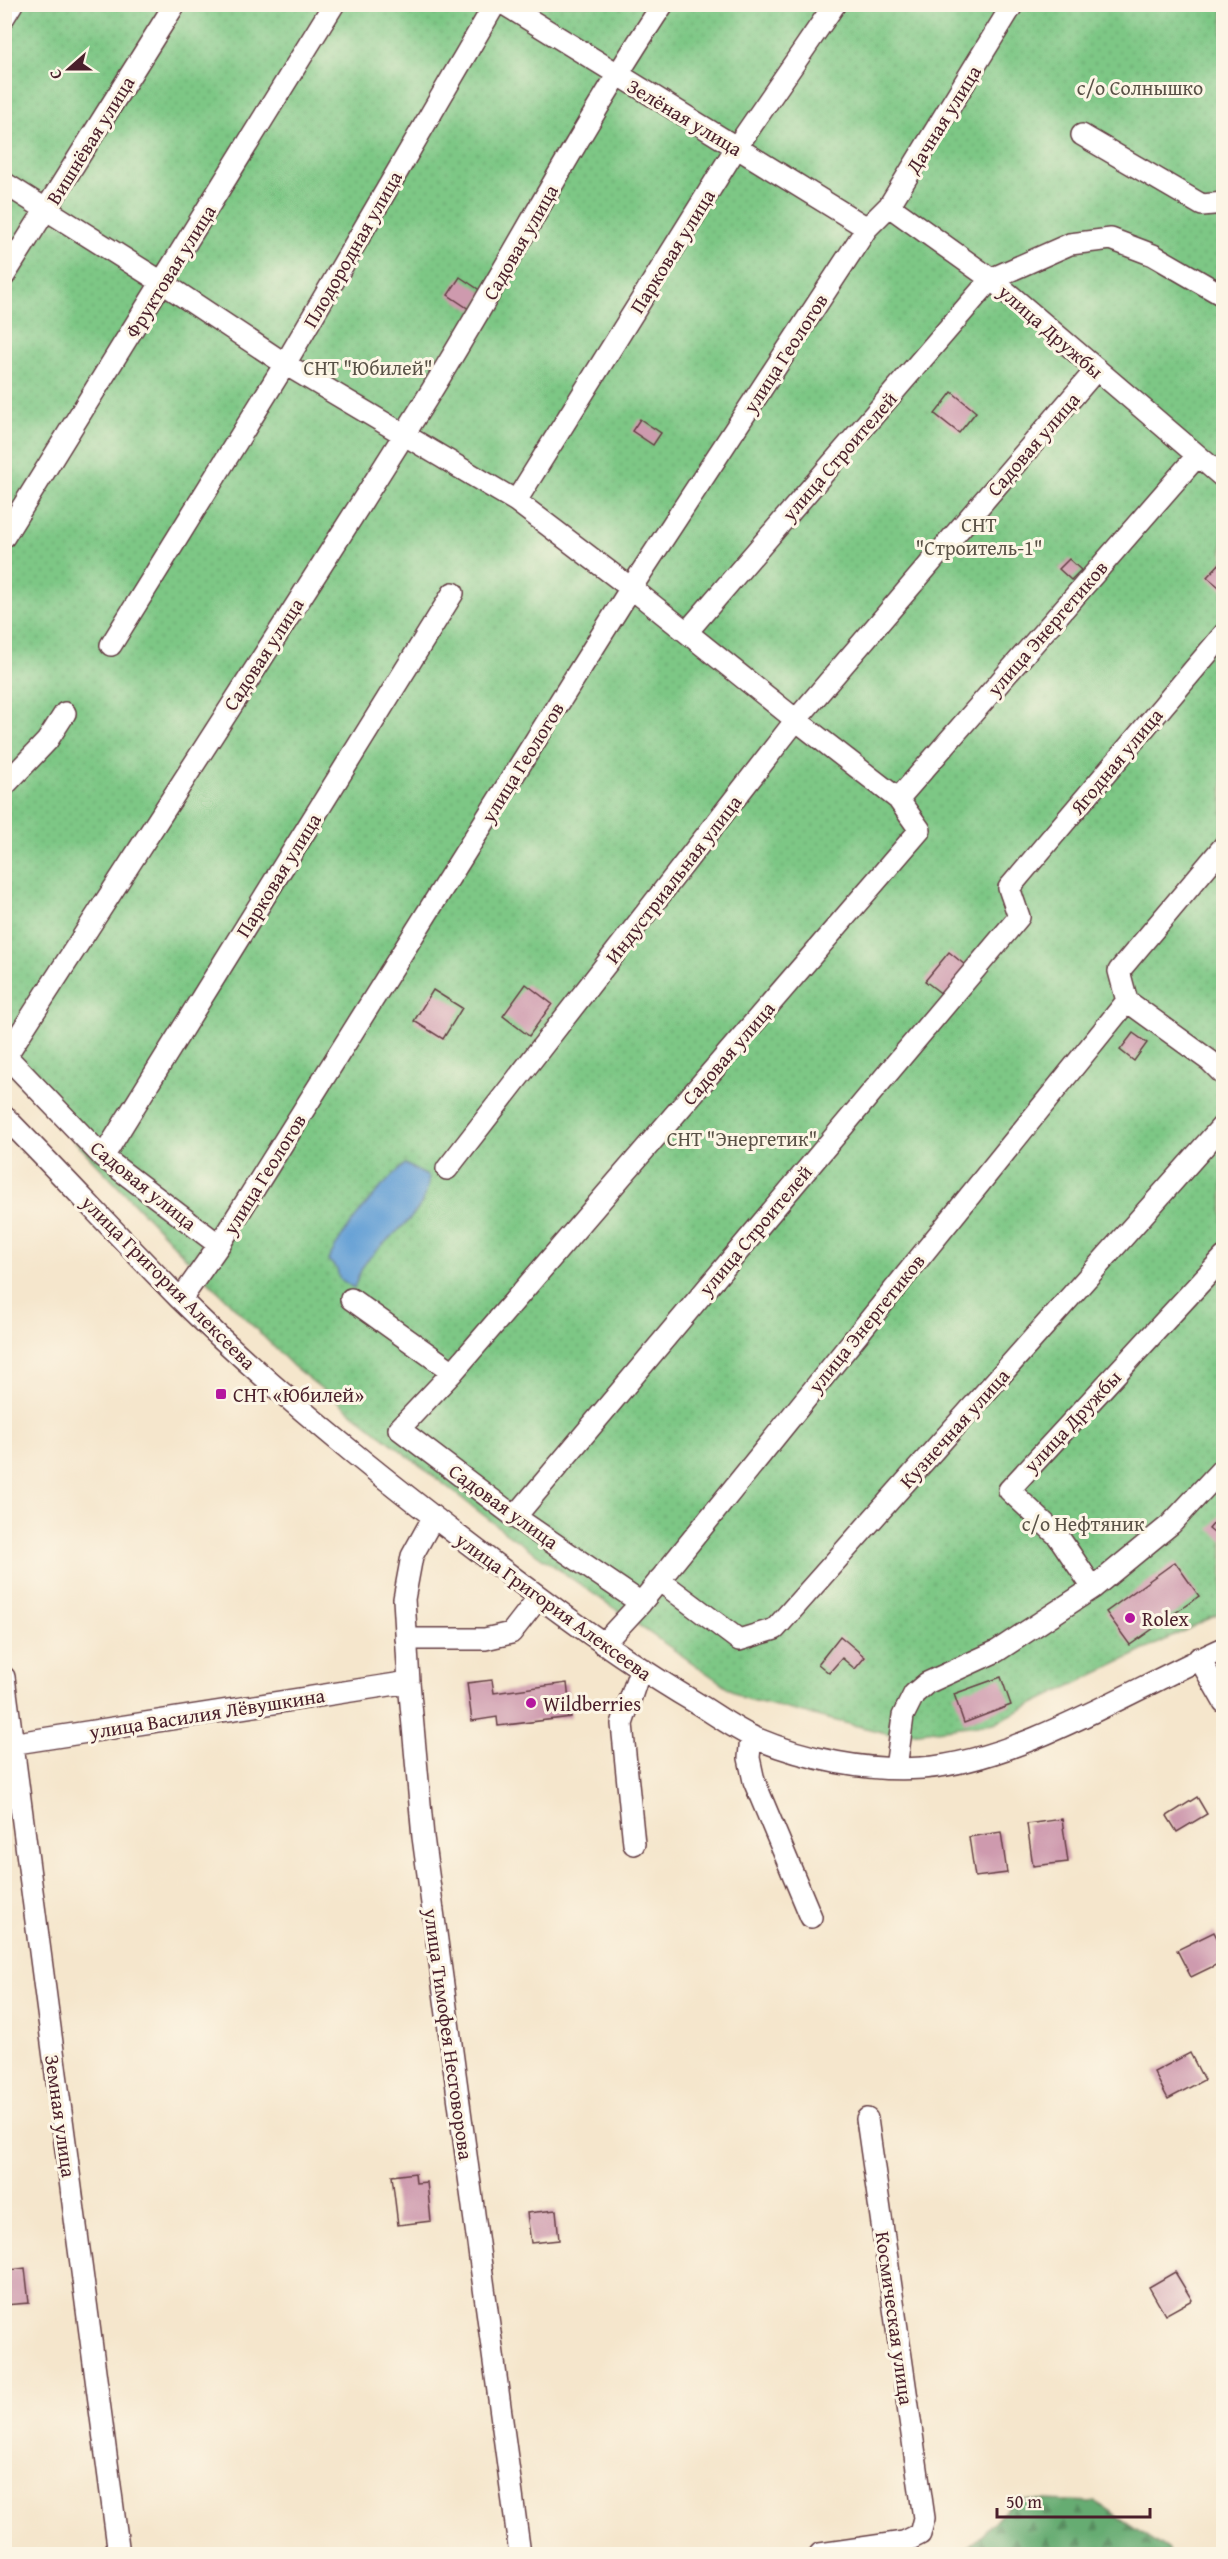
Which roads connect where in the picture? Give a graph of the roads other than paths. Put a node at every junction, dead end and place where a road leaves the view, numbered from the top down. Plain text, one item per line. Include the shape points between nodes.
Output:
1 (12, 4) edge
2 (175, 4) edge
3 (333, 4) edge
4 (495, 4) edge
5 (504, 4) edge
6 (663, 4) edge
7 (835, 4) edge
8 (1013, 4) edge
9 (4, 18) edge
10 (616, 75) junction
11 (1082, 135) dead end
12 (736, 148) junction
13 (4, 183) edge
14 (1223, 203) edge
15 (890, 206) junction
16 (47, 208) junction
17 (867, 228) junction
18 (4, 276) edge
19 (991, 279) junction
20 (163, 283) junction
21 (1224, 297) edge
22 (285, 364) junction
23 (1095, 371) junction
24 (403, 434) junction
25 (1197, 456) junction
26 (1224, 478) edge
27 (516, 501) junction
28 (4, 537) edge
29 (453, 592) dead end
30 (636, 592) junction
31 (687, 632) junction
32 (1224, 634) edge
33 (111, 645) dead end
34 (65, 713) dead end
35 (796, 720) junction
36 (4, 786) edge
37 (898, 800) junction
38 (1224, 846) edge
39 (1019, 917) joint
40 (1127, 1001) junction
41 (1219, 1061) edge
42 (4, 1116) edge
43 (1224, 1124) edge
44 (103, 1157) junction
45 (447, 1169) dead end
46 (219, 1245) junction
47 (1224, 1257) edge
48 (181, 1299) junction
49 (351, 1299) dead end
50 (453, 1372) junction
51 (1224, 1467) edge
52 (515, 1517) junction
53 (433, 1518) junction
54 (659, 1580) junction
55 (1093, 1588) junction
56 (539, 1596) junction
57 (641, 1603) junction
58 (406, 1639) junction
59 (603, 1644) junction
60 (1224, 1647) edge
61 (1199, 1658) junction
62 (640, 1670) junction
63 (4, 1677) edge
64 (409, 1682) junction
65 (1224, 1702) edge
66 (752, 1736) junction
67 (8, 1744) edge
68 (896, 1768) junction
69 (634, 1844) dead end
70 (811, 1917) dead end
71 (867, 2119) dead end
72 (119, 2554) edge
73 (520, 2554) edge
74 (820, 2554) edge

1 - 9 street
2 - 16 street, Вишнёвая улица
3 - 20 street, Фруктовая улица
4 - 22 street, Плодородная улица
5 - 10 street, Зелёная улица
6 - 10 street, Садовая улица
7 - 12 street, Парковая улица
8 - 15 street, Дачная улица
10 - 12 street, Зелёная улица
10 - 24 street, Садовая улица via 502,276
11 - 14 street via 1202,205
12 - 17 street, Зелёная улица
12 - 27 street, Парковая улица
13 - 16 street
15 - 17 street, Дачная улица
15 - 19 street
16 - 18 street, Вишнёвая улица
16 - 20 street
17 - 30 street, улица Геологов
19 - 21 street, улица Дружбы via 1070,244 1111,239 1153,255
19 - 23 street, улица Дружбы
19 - 31 street, улица Строителей
20 - 22 street
20 - 28 street, Фруктовая улица
22 - 24 street
22 - 33 street, Плодородная улица
23 - 25 street, улица Дружбы
23 - 35 street, Садовая улица
24 - 27 street
24 - 44 street, Садовая улица via 6,1056
25 - 26 street, улица Дружбы
25 - 37 street, улица Энергетиков
27 - 30 street
29 - 44 street, Парковая улица
30 - 31 street
30 - 46 street, улица Геологов
31 - 35 street
32 - 39 street, Ягодная улица via 1008,888
34 - 36 street via 47,741
35 - 37 street
35 - 45 street, Индустриальная улица
37 - 50 street, Садовая улица via 920,830
38 - 40 street via 1119,970
39 - 52 street, улица Строителей
40 - 41 street
40 - 54 street, улица Энергетиков
42 - 48 street, улица Григория Алексеева
43 - 54 street, Кузнечная улица via 775,1629 739,1640
44 - 46 street, Садовая улица
46 - 48 street, улица Геологов
47 - 55 street, улица Дружбы via 1009,1490 1058,1536
48 - 53 street, улица Григория Алексеева via 314,1421
49 - 50 street
50 - 52 street, Садовая улица via 399,1429
51 - 55 street via 1171,1524
52 - 57 street, Садовая улица
53 - 56 street, улица Григория Алексеева
53 - 58 street, улица Тимофея Несговорова via 412,1556 404,1599
54 - 57 street, улица Энергетиков
55 - 68 street via 997,1651 927,1683 914,1694 903,1716
56 - 58 street via 511,1633 484,1639
56 - 59 street, улица Григория Алексеева
57 - 59 street, улица Энергетиков
58 - 64 street, улица Тимофея Несговорова
59 - 62 street, улица Григория Алексеева
60 - 61 street, улица Григория Алексеева
61 - 65 street
61 - 68 street, улица Григория Алексеева via 1012,1746 953,1764
62 - 66 street, улица Григория Алексеева
62 - 69 street via 622,1724
63 - 67 street, Земная улица
64 - 67 street, улица Василия Лёвушкина
64 - 73 street, улица Тимофея Несговорова via 423,1837
66 - 68 street, улица Григория Алексеева via 786,1749 861,1766
66 - 70 street via 754,1781
67 - 72 street, Земная улица
71 - 74 street, Космическая улица via 924,2518 920,2534 904,2542

